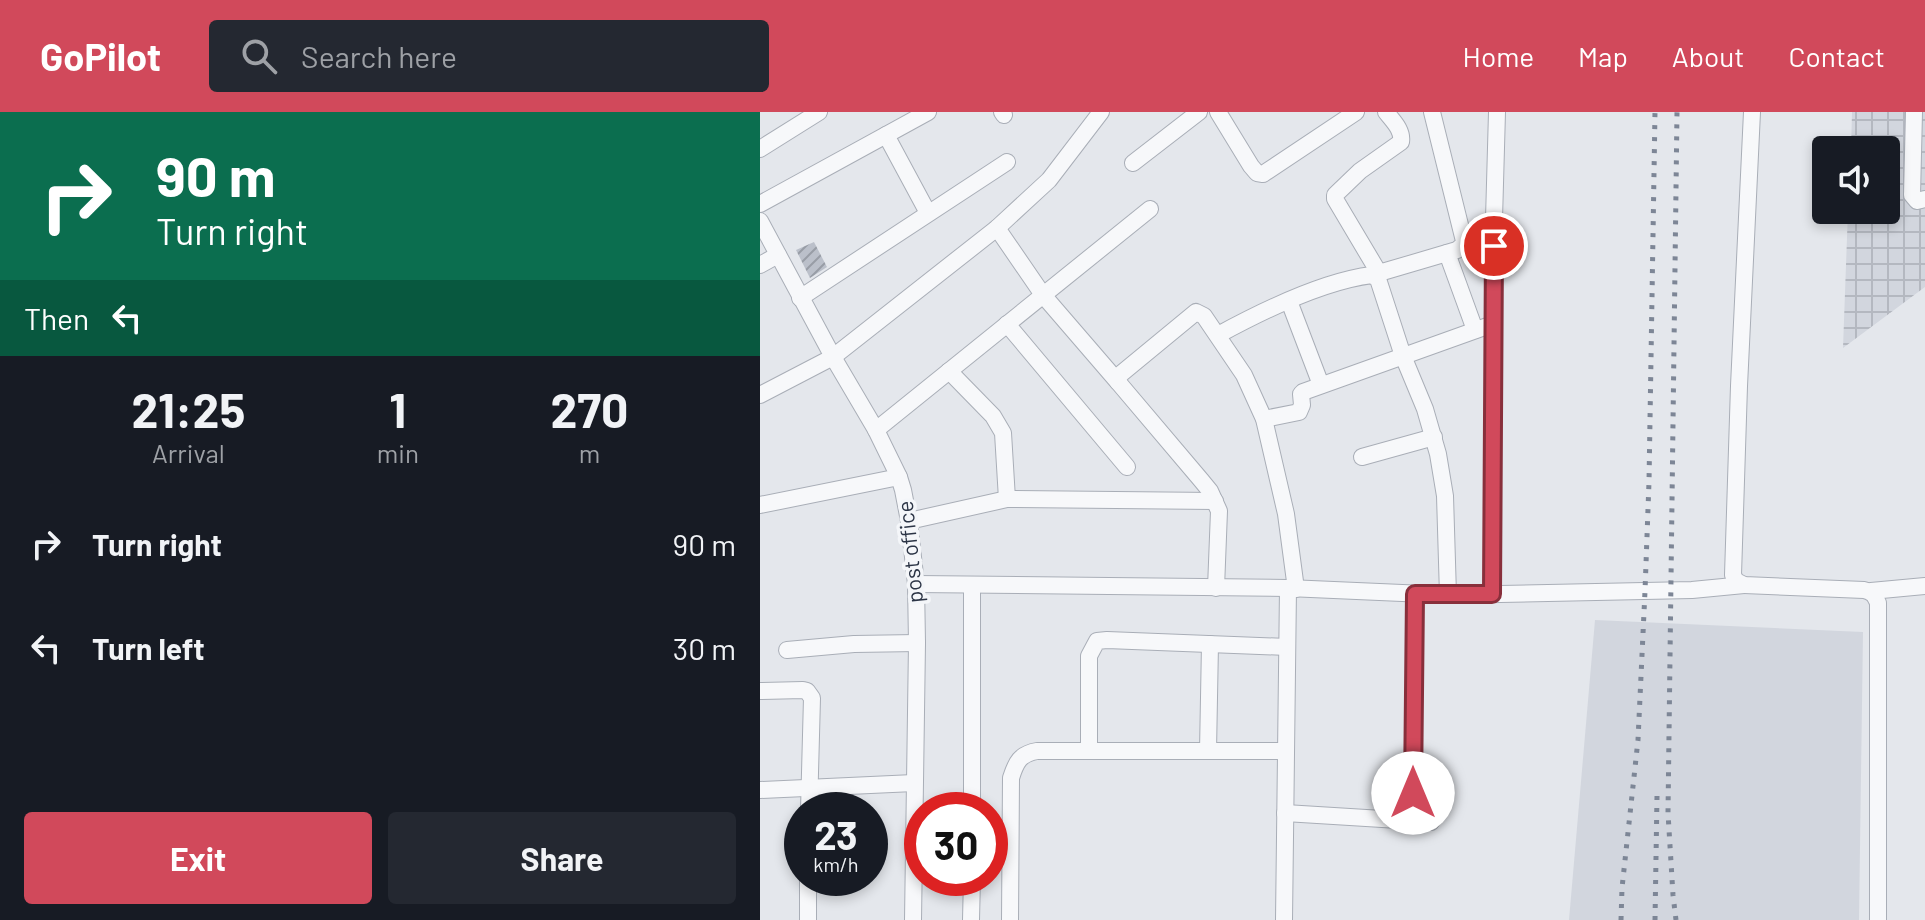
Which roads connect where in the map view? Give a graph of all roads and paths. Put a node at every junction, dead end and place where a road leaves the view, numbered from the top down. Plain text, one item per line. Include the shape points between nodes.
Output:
1 (819, 112) edge
2 (928, 112) edge
3 (1081, 112) edge
4 (1101, 112) edge
5 (1199, 112) edge
6 (1218, 112) edge
7 (1356, 112) edge
8 (1386, 112) edge
9 (1432, 112) edge
10 (1497, 112) edge
11 (1752, 112) edge
12 (1914, 112) edge
13 (1089, 129) junction
14 (886, 135) junction
15 (760, 149) edge
16 (1007, 162) dead end
17 (1133, 163) dead end
18 (1925, 199) edge
19 (760, 204) edge
20 (1150, 209) dead end
21 (928, 213) junction
22 (760, 221) edge
23 (997, 228) junction
24 (1447, 253) junction
25 (778, 255) junction
26 (760, 265) edge
27 (1376, 274) junction
28 (1043, 295) junction
29 (800, 298) junction
30 (1289, 301) junction
31 (1007, 324) junction
32 (1493, 324) junction
33 (1475, 330) junction
34 (1218, 335) junction
35 (1403, 356) junction
36 (833, 357) junction
37 (949, 371) junction
38 (1118, 382) junction
39 (1321, 385) junction
40 (760, 395) edge
41 (1264, 419) junction
42 (876, 430) junction
43 (1434, 437) junction
44 (1362, 457) dead end
45 (1127, 467) dead end
46 (899, 477) junction
47 (1007, 499) junction
48 (1215, 501) junction
49 (760, 505) edge
50 (909, 521) junction
51 (916, 584) junction
52 (972, 585) junction
53 (1744, 585) junction
54 (1925, 586) edge
55 (1216, 588) junction
56 (1292, 589) junction
57 (1871, 591) junction
58 (1415, 594) junction
59 (1492, 594) junction
60 (1448, 595) junction
61 (917, 643) junction
62 (1210, 644) junction
63 (1287, 647) junction
64 (787, 650) dead end
65 (760, 691) edge
66 (1089, 751) junction
67 (1208, 751) junction
68 (1286, 751) junction
69 (914, 783) junction
70 (809, 787) junction
71 (760, 790) edge
72 (809, 792) edge
73 (972, 792) edge
74 (1285, 813) junction
75 (1413, 821) junction
76 (1431, 822) dead end
77 (808, 896) edge
78 (972, 896) edge
79 (808, 920) edge
80 (913, 920) edge
81 (971, 920) edge
82 (1010, 920) edge
83 (1284, 920) edge
84 (1878, 920) edge

1 - 15 street
2 - 14 street
3 - 13 street
4 - 13 street
5 - 17 street
6 - 7 street via 1251,166 1263,174
8 - 27 street via 1399,129 1401,142 1335,195
9 - 24 street via 1464,241
10 - 32 street
11 - 53 street via 1733,568 1736,581
12 - 18 street via 1912,195 1917,201
13 - 23 street via 1049,180
14 - 19 street
14 - 21 street
16 - 21 street
20 - 28 street
21 - 29 street
22 - 25 street, post office
23 - 28 street
23 - 36 street
24 - 27 street
24 - 33 street
25 - 26 street
25 - 29 street, post office
27 - 30 street
27 - 35 street
28 - 31 street
28 - 38 street
29 - 36 street, post office
30 - 34 street
30 - 39 street
31 - 37 street
31 - 45 street
32 - 33 street
32 - 59 street
33 - 35 street
34 - 38 street via 1196,312 1122,373
34 - 41 street
35 - 39 street
35 - 43 street
36 - 40 street
36 - 42 street, post office
37 - 42 street
37 - 47 street via 999,425 1005,442
38 - 48 street
39 - 41 street via 1301,394 1299,412
41 - 56 street via 1286,514
42 - 46 street, post office
43 - 44 street
43 - 60 street via 1445,496
46 - 49 street
46 - 50 street, post office
47 - 48 street
47 - 50 street
48 - 55 street
50 - 51 street, post office
51 - 52 street
51 - 61 street, post office
52 - 55 street
52 - 73 street
53 - 57 street
53 - 59 street
54 - 57 street
55 - 56 street
56 - 58 street
56 - 63 street
57 - 84 street via 1878,603
58 - 60 street
58 - 75 street
59 - 60 street
61 - 64 street
61 - 69 street, post office
62 - 63 street
62 - 66 street via 1097,641 1089,656
62 - 67 street
63 - 68 street
65 - 70 street via 803,690 812,698
66 - 67 street
66 - 82 street via 1027,753 1015,765
67 - 68 street
68 - 74 street
69 - 70 street
69 - 80 street, post office
70 - 71 street
70 - 72 street
74 - 75 street
74 - 83 street
75 - 76 street
77 - 79 street
78 - 81 street

